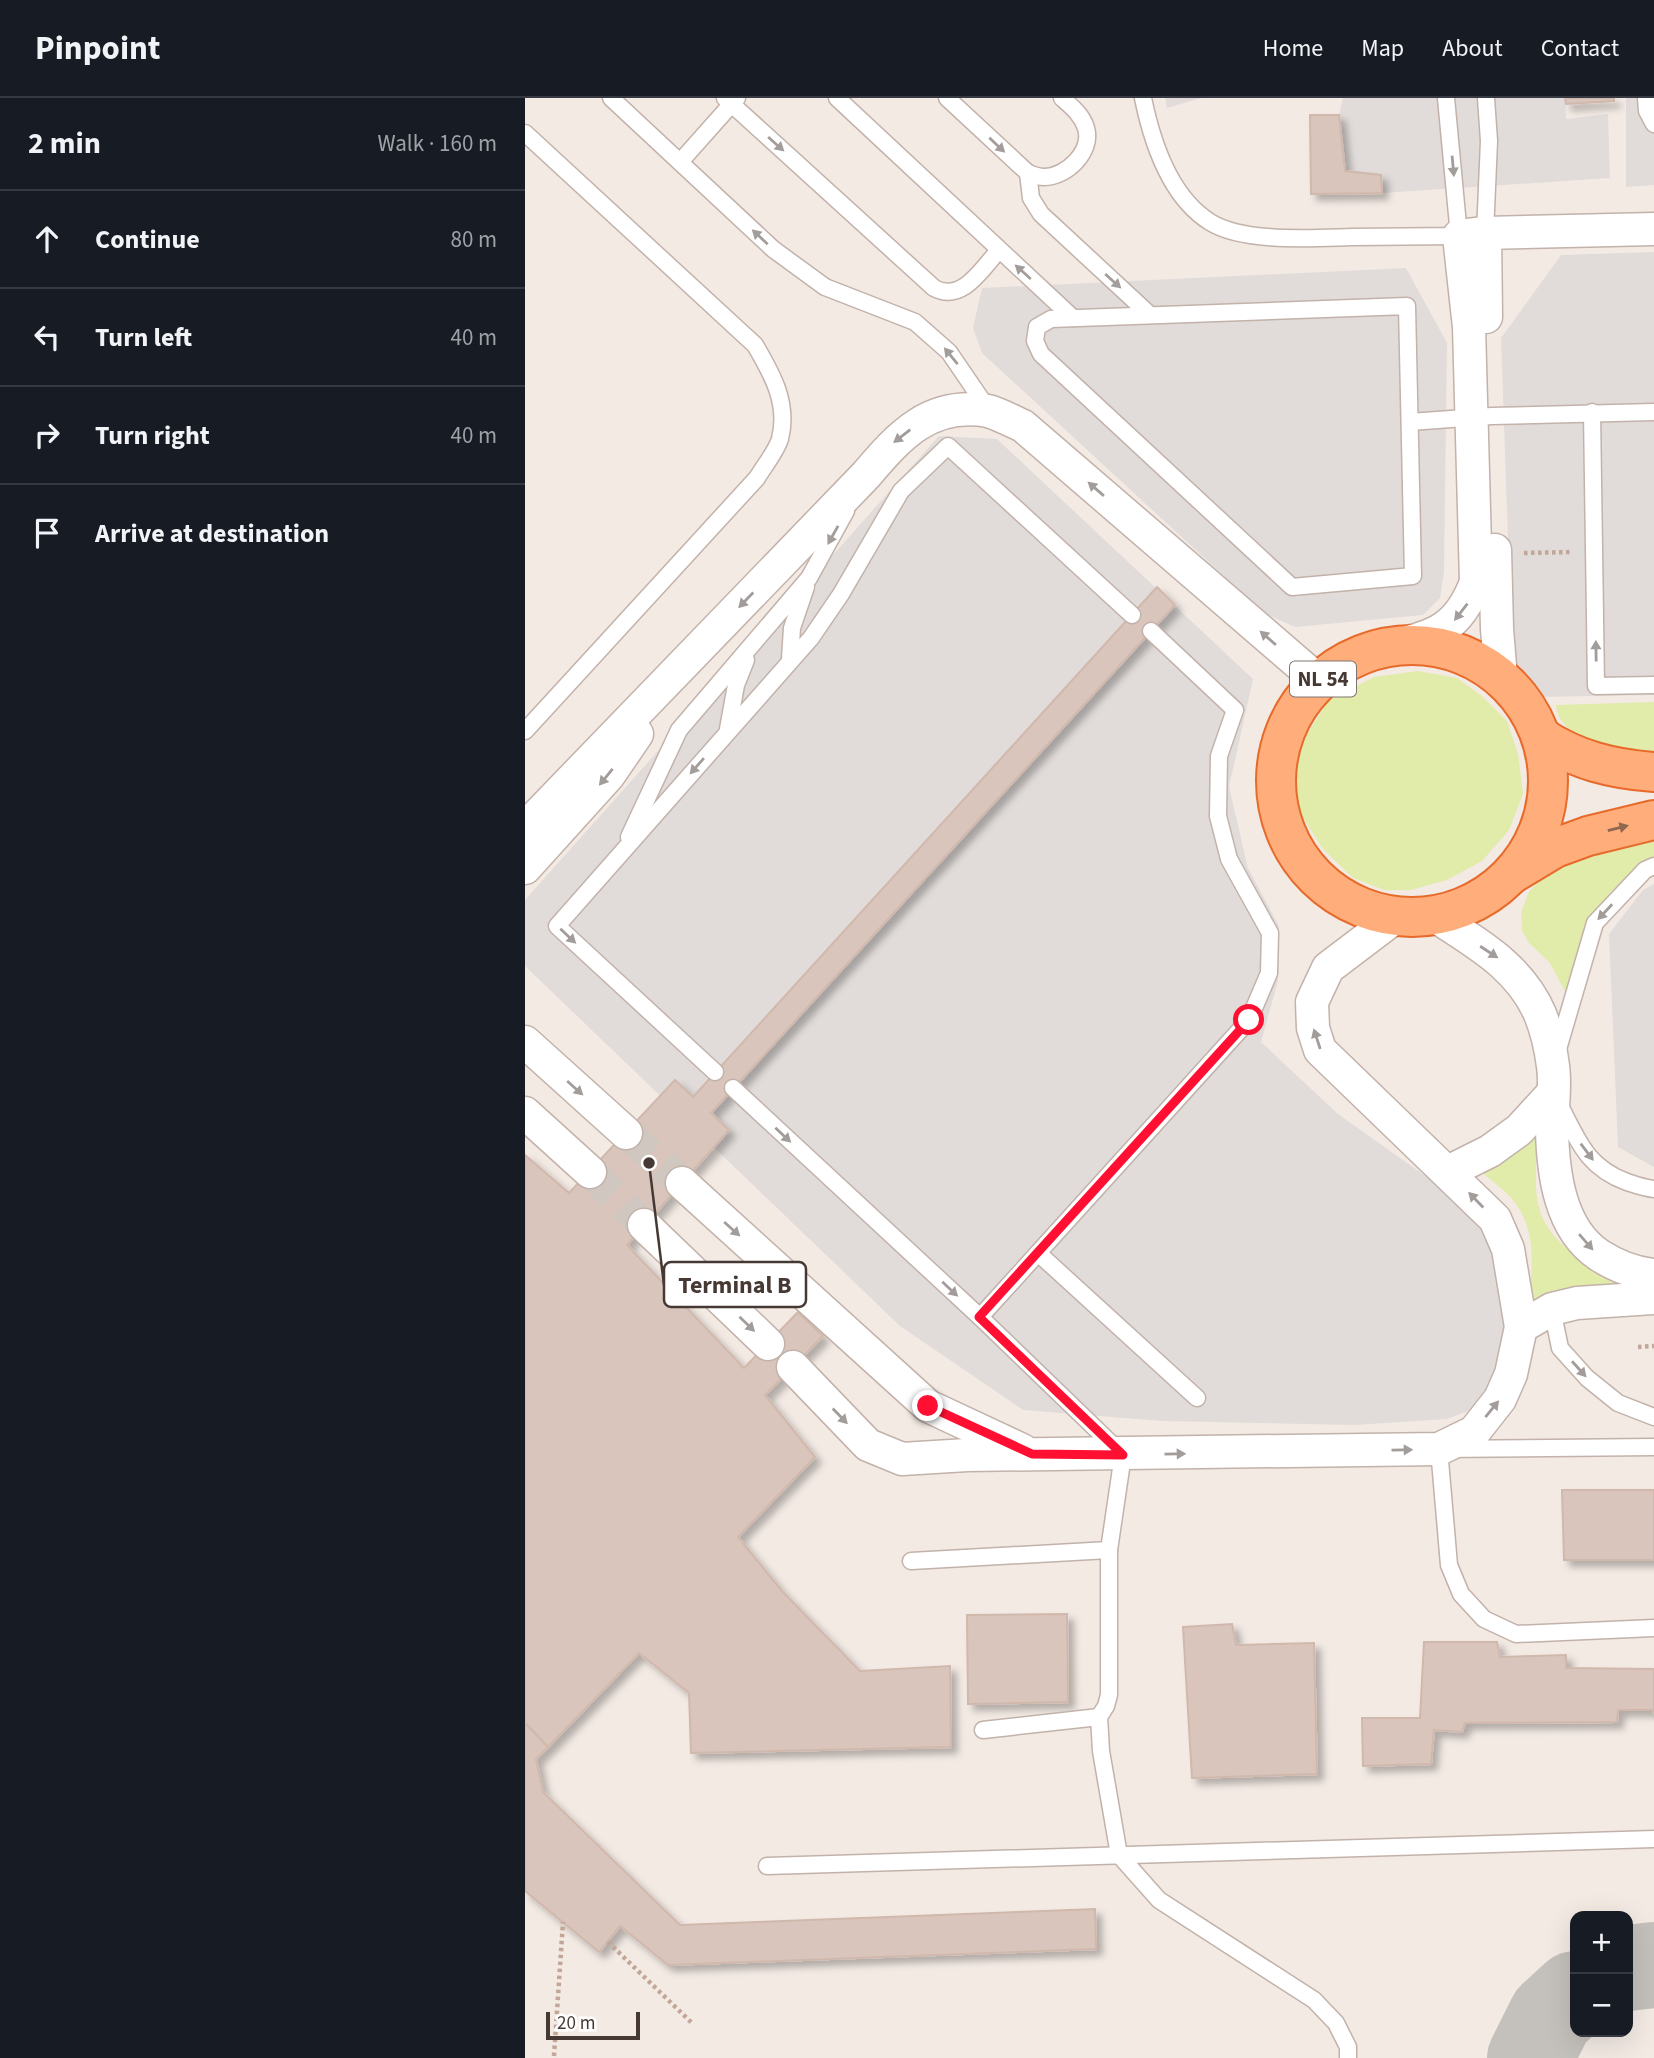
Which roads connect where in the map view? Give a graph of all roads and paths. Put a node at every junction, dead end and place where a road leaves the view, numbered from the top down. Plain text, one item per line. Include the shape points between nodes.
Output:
1 (611, 98) edge
2 (838, 98) edge
3 (947, 98) edge
4 (1062, 98) edge
5 (1143, 98) edge
6 (1446, 98) edge
7 (1486, 98) edge
8 (1646, 98) edge
9 (732, 100) edge
10 (1654, 124) edge
11 (525, 133) edge
12 (680, 162) junction
13 (1028, 173) junction
14 (1654, 229) edge
15 (1472, 235) junction
16 (999, 250) junction
17 (1150, 315) junction
18 (1073, 318) junction
19 (990, 412) junction
20 (1592, 412) junction
21 (1654, 412) edge
22 (1482, 417) junction
23 (1410, 422) junction
24 (866, 475) junction
25 (1594, 552) junction
26 (1495, 554) junction
27 (809, 578) junction
28 (1132, 615) dead end
29 (1151, 631) dead end
30 (1379, 650) junction
31 (749, 651) junction
32 (790, 659) junction
33 (687, 661) junction
34 (1501, 678) junction
35 (1320, 682) junction
36 (1654, 685) edge
37 (525, 731) edge
38 (728, 731) junction
39 (1541, 737) junction
40 (1654, 772) edge
41 (1654, 820) edge
42 (525, 828) edge
43 (620, 854) junction
44 (1654, 866) edge
45 (525, 868) edge
46 (1510, 874) junction
47 (1415, 915) junction
48 (525, 1042) edge
49 (715, 1072) dead end
50 (1553, 1079) junction
51 (733, 1088) dead end
52 (525, 1113) edge
53 (626, 1133) tunnel mouth
54 (590, 1172) tunnel mouth
55 (1448, 1172) junction
56 (682, 1183) tunnel mouth
57 (1654, 1189) edge
58 (644, 1225) tunnel mouth
59 (1038, 1253) junction
60 (1654, 1275) edge
61 (1654, 1298) edge
62 (1552, 1309) junction
63 (979, 1317) junction
64 (1521, 1327) junction
65 (768, 1344) dead end
66 (1654, 1346) edge
67 (1638, 1347) dead end
68 (793, 1367) dead end
69 (1197, 1398) dead end
70 (1654, 1417) edge
71 (1654, 1447) edge
72 (1439, 1449) junction
73 (1032, 1454) junction
74 (1123, 1455) junction
75 (1109, 1550) junction
76 (911, 1561) dead end
77 (1654, 1628) edge
78 (1099, 1717) junction
79 (983, 1730) dead end
80 (1654, 1839) edge
81 (1119, 1855) junction
82 (767, 1866) dead end
83 (563, 1922) dead end
84 (608, 1942) dead end
85 (692, 2024) dead end
86 (554, 2056) dead end
87 (1348, 2058) edge

1 - 12 lane
2 - 16 lane
3 -> 13 lane
4 - 13 lane via 1087,130 1085,146 1076,162 1061,173 1045,177
5 - 15 lane via 1162,162 1182,197 1210,222 1242,235 1300,238
6 -> 15 lane
7 - 15 lane via 1489,141
8 - 10 lane
9 - 12 lane
9 -> 16 lane via 934,288 943,293 963,289
11 - 37 lane via 755,345 775,379 782,408 779,440 757,478
19 -> 12 lane via 949,352 915,322 825,288 773,249
13 -> 17 lane via 1031,198 1041,214
14 - 15 street
15 - 22 street via 1486,326
18 -> 16 lane
17 - 18 lane
17 - 23 lane via 1407,306
18 - 23 lane via 1051,319 1037,327 1035,341 1041,354 1292,587 1413,576
19 -> 24 street via 956,409 924,420 895,441
35 -> 19 street via 1023,426
20 - 21 lane
20 - 22 lane
20 - 25 lane
22 - 23 lane
22 - 26 street
22 -> 30 street via 1476,582 1469,601 1453,622 1430,637
24 -> 27 lane
24 -> 33 street
25 - 26 path
36 -> 25 lane via 1596,686
26 - 34 street
27 - 31 lane
27 - 32 lane via 792,628
28 - 32 lane via 948,446 901,491 819,627
29 - 59 lane via 1235,710 1219,756 1218,817 1229,859 1270,933 1269,973 1249,1020
30 - 34 highway, NL 54 via 1421,645 1443,648 1482,664
30 - 35 highway, NL 54 via 1340,667
31 - 38 lane
31 - 43 lane via 679,730
32 - 38 lane
33 - 42 street
33 -> 45 street via 609,775
34 - 39 highway, NL 54 via 1528,708
35 - 47 highway, NL 54 via 1296,712 1280,751 1280,815 1297,854 1325,886 1362,907
38 -> 43 lane
39 - 40 highway via 1588,760
39 - 46 highway, NL 54 via 1547,768 1545,810 1529,850
46 -> 41 highway, NL 54 via 1556,848
43 -> 49 lane via 557,926
44 -> 50 lane via 1595,923
46 - 47 highway, NL 54 via 1465,906
47 -> 50 street via 1501,960 1521,980 1540,1014
55 -> 47 street via 1320,1050 1313,1028 1312,1002 1328,968
48 -> 53 street
50 - 55 street via 1519,1130
50 -> 57 lane via 1587,1155 1608,1175
50 -> 60 street via 1552,1132 1567,1218 1590,1249 1615,1266
51 -> 63 lane
52 - 54 street
64 -> 55 street via 1503,1234 1495,1219
56 -> 73 street via 928,1406
58 -> 65 street
59 - 63 lane
59 - 69 lane
61 - 62 street
62 - 64 street
62 -> 70 lane via 1560,1348 1587,1378 1618,1403
63 - 74 lane
72 -> 64 street via 1474,1432 1500,1399 1511,1374
66 - 67 path
68 -> 73 street via 868,1445 902,1459
71 - 72 lane
74 -> 72 street
72 - 77 lane via 1449,1565 1461,1594 1484,1619 1516,1634
73 - 74 street
74 - 75 lane
75 - 76 lane
75 - 78 lane via 1109,1695
78 - 79 lane
78 - 81 lane
80 - 81 lane
81 - 82 lane
81 - 87 lane via 1159,1900 1314,2000 1336,2023 1348,2047
83 - 86 path
84 - 85 path

